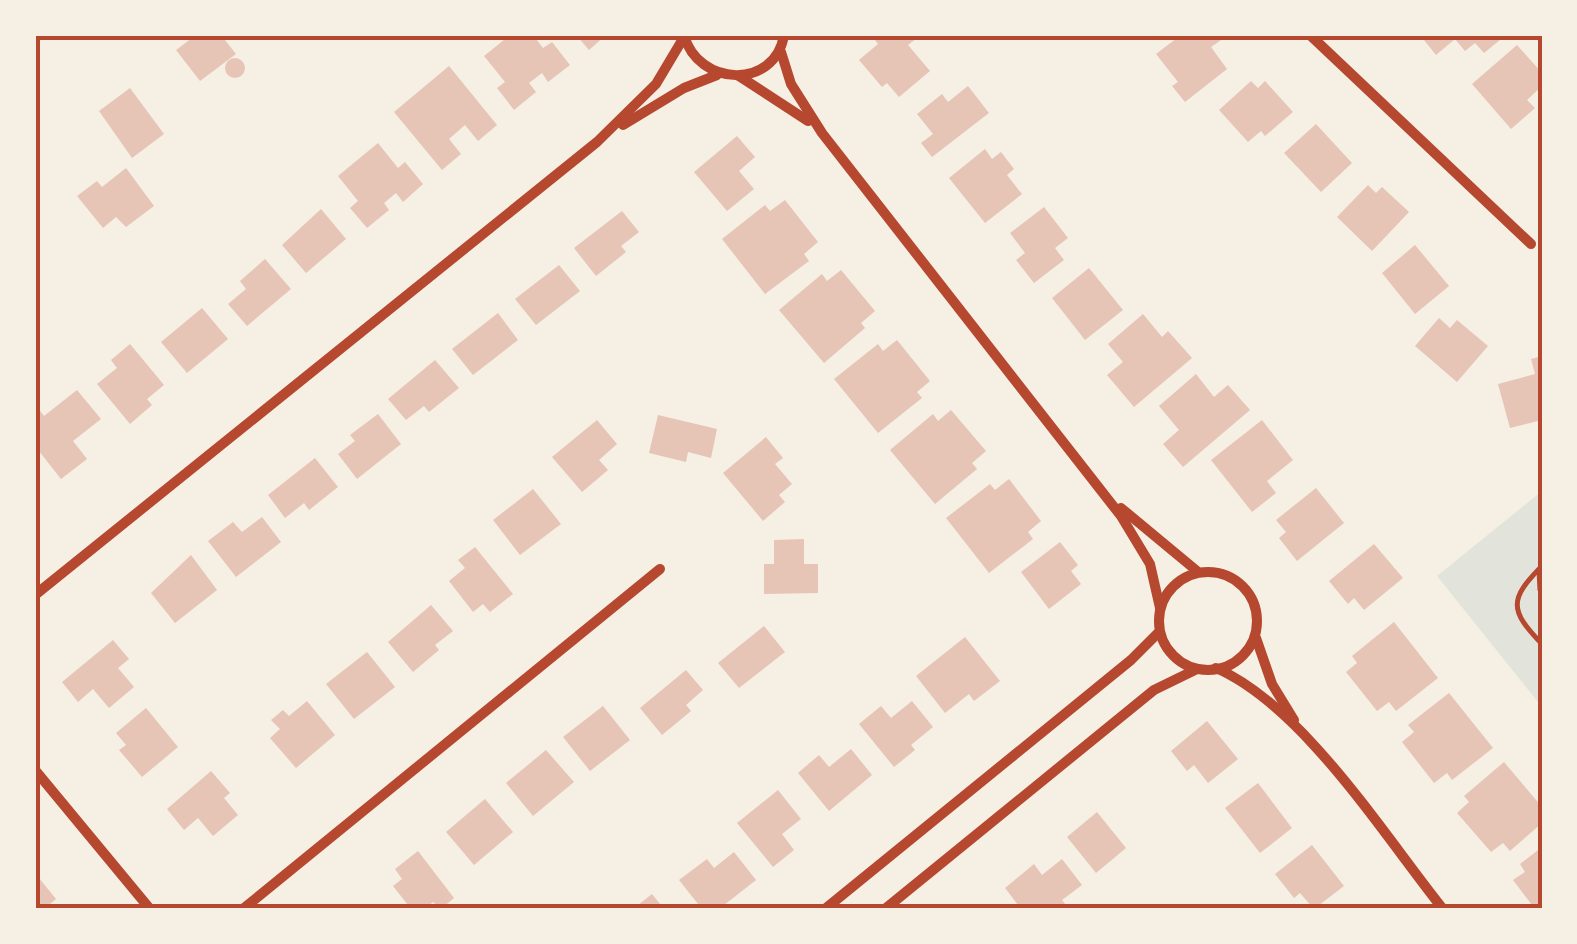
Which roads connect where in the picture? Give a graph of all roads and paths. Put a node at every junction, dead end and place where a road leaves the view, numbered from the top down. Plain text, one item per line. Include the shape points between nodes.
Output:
1 (784, 35) edge
2 (1310, 35) edge
3 (684, 36) edge
4 (781, 52) junction
5 (717, 75) junction
6 (738, 76) junction
7 (822, 133) junction
8 (597, 142) junction
9 (1531, 244) dead end
10 (1102, 489) junction
11 (1540, 568) edge
12 (660, 569) dead end
13 (1197, 572) junction
14 (1540, 590) edge
15 (35, 595) edge
16 (1160, 608) junction
17 (1158, 632) junction
18 (1256, 638) junction
19 (1542, 644) edge
20 (1216, 668) junction
21 (1195, 670) junction
22 (1303, 734) junction
23 (35, 770) edge
24 (150, 909) edge
25 (243, 909) edge
26 (825, 909) edge
27 (885, 909) edge
28 (1444, 909) edge

1 - 4 street
2 - 9 street
3 - 5 street via 696,60
3 - 8 street via 656,84
4 - 6 street via 760,70
4 - 7 street via 791,84
5 - 6 street
5 - 8 street
6 - 7 street via 774,94
7 - 10 street
8 - 15 street
10 - 13 street
10 - 16 street via 1150,564
11 - 14 path
11 - 19 path via 1519,588 1516,608
12 - 25 street
13 - 16 street via 1169,592
13 - 18 street via 1225,574 1252,597
16 - 17 street
17 - 21 street via 1170,654
17 - 26 street
18 - 20 street
18 - 22 street via 1272,684
20 - 21 street
20 - 22 street via 1250,685
21 - 27 street via 1154,690
22 - 28 street
23 - 24 street

